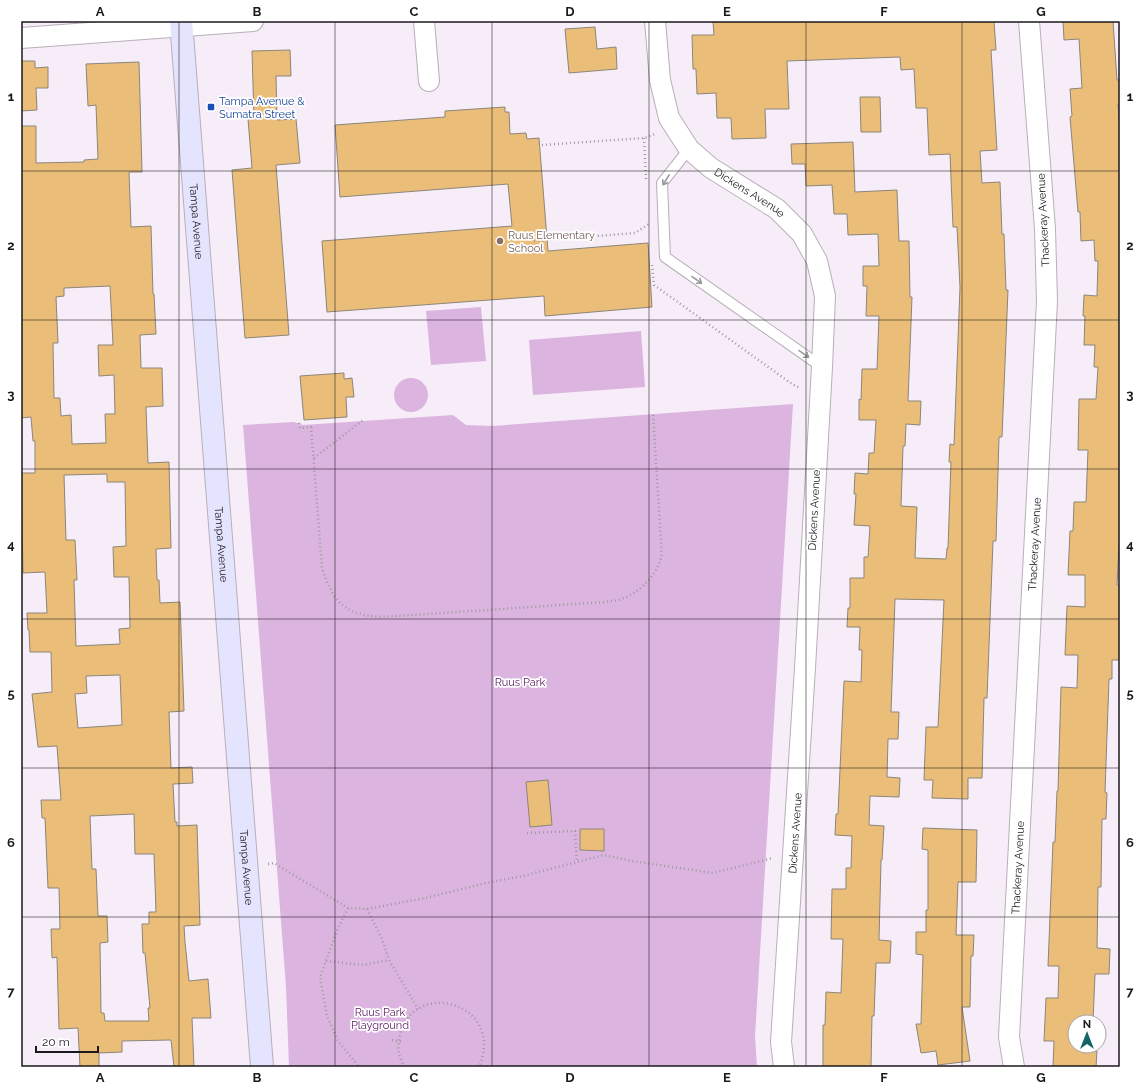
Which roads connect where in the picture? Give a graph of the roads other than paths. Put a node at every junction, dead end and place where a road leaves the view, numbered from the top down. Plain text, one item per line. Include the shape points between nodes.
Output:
1 (253, 21) edge
2 (424, 21) edge
3 (655, 21) edge
4 (1029, 21) edge
5 (181, 24) edge
6 (21, 38) edge
7 (429, 81) dead end
8 (689, 149) junction
9 (822, 367) junction
10 (262, 1067) edge
11 (784, 1067) edge
12 (1014, 1067) edge

1 - 5 street
2 - 7 street
3 - 8 street, Dickens Avenue via 660,80 669,118
4 - 12 street, Thackeray Avenue via 1045,229 1047,302 1009,1037
5 - 6 street
5 - 10 street, Tampa Avenue
8 - 9 street, Dickens Avenue via 711,168 777,209 802,234 817,261 825,296
8 -> 9 lane via 662,183 665,258
9 - 11 street, Dickens Avenue via 781,1042

